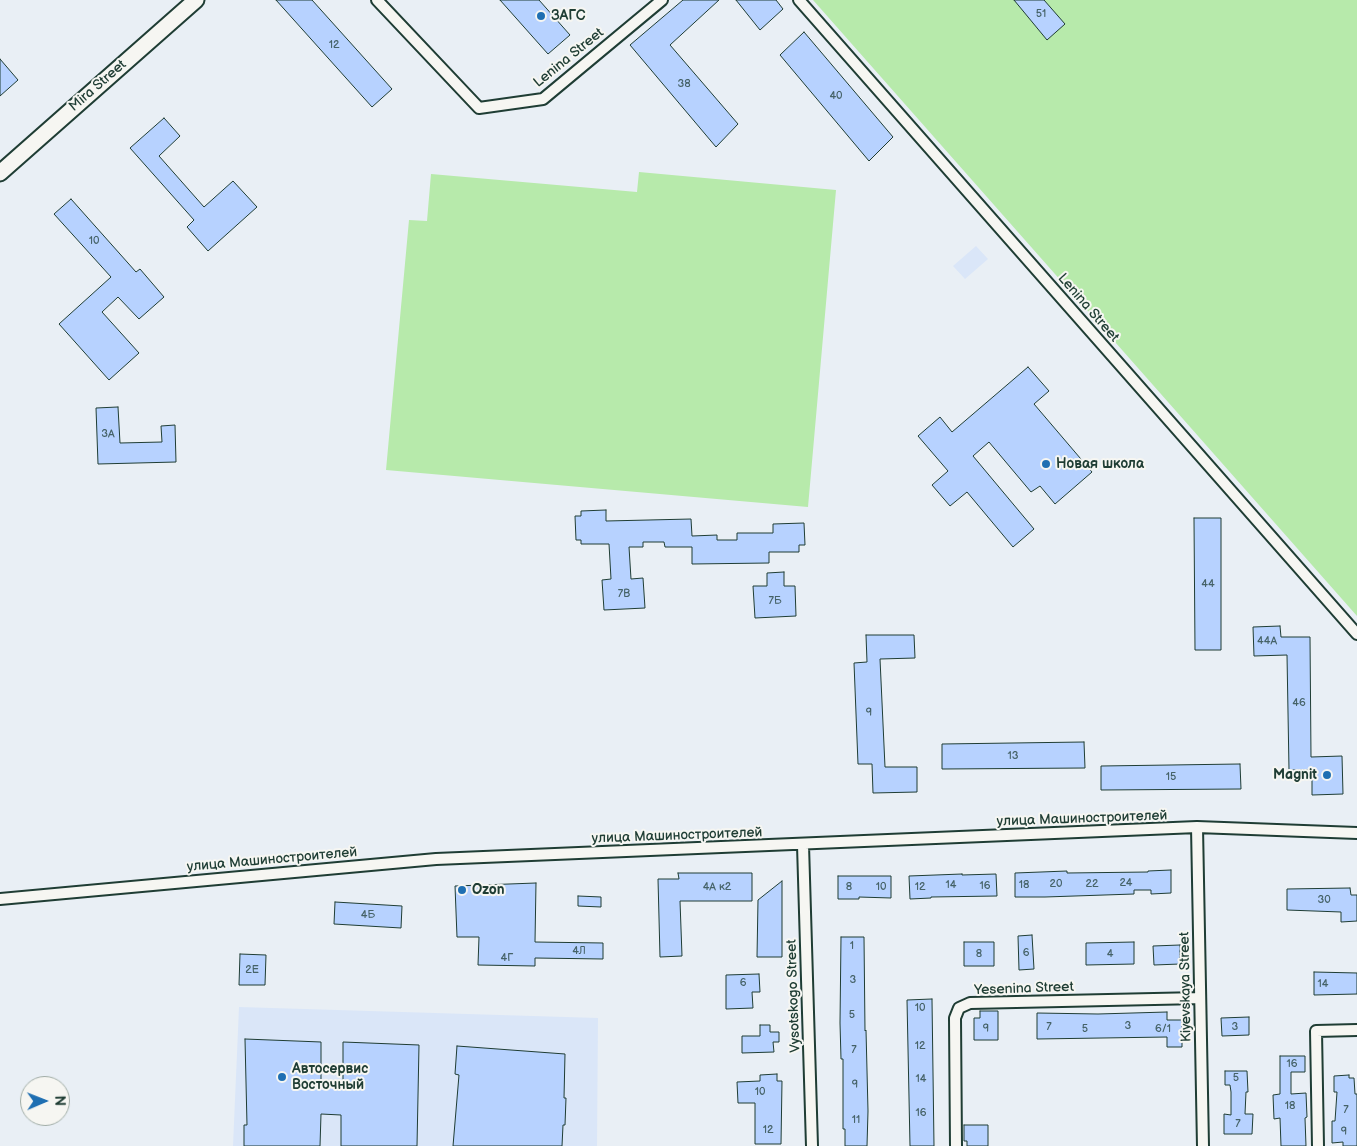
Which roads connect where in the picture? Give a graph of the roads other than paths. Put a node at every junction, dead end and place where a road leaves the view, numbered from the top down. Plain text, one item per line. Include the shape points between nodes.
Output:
1 (196, 0) edge
2 (377, 0) edge
3 (662, 0) edge
4 (799, 0) edge
5 (0, 173) edge
6 (1357, 634) edge
7 (1197, 827) junction
8 (1357, 833) edge
9 (803, 845) junction
10 (0, 899) edge
11 (1200, 998) junction
12 (1357, 1030) edge
13 (812, 1146) edge
14 (956, 1146) edge
15 (1203, 1146) edge
16 (1318, 1146) edge

1 - 5 street, Mira Street
2 - 3 street, Lenina Street via 479,108 543,99
4 - 6 street, Lenina Street
7 - 8 street, улица Машиностроителей
7 - 9 street, улица Машиностроителей
7 - 11 street, Kiyevskaya Street
9 - 10 street, улица Машиностроителей via 436,859
9 - 13 street, Vysotskogo Street
11 - 14 street, Yesenina Street via 970,1003 959,1008 955,1018
11 - 15 street, Kiyevskaya Street
12 - 16 street via 1316,1031

